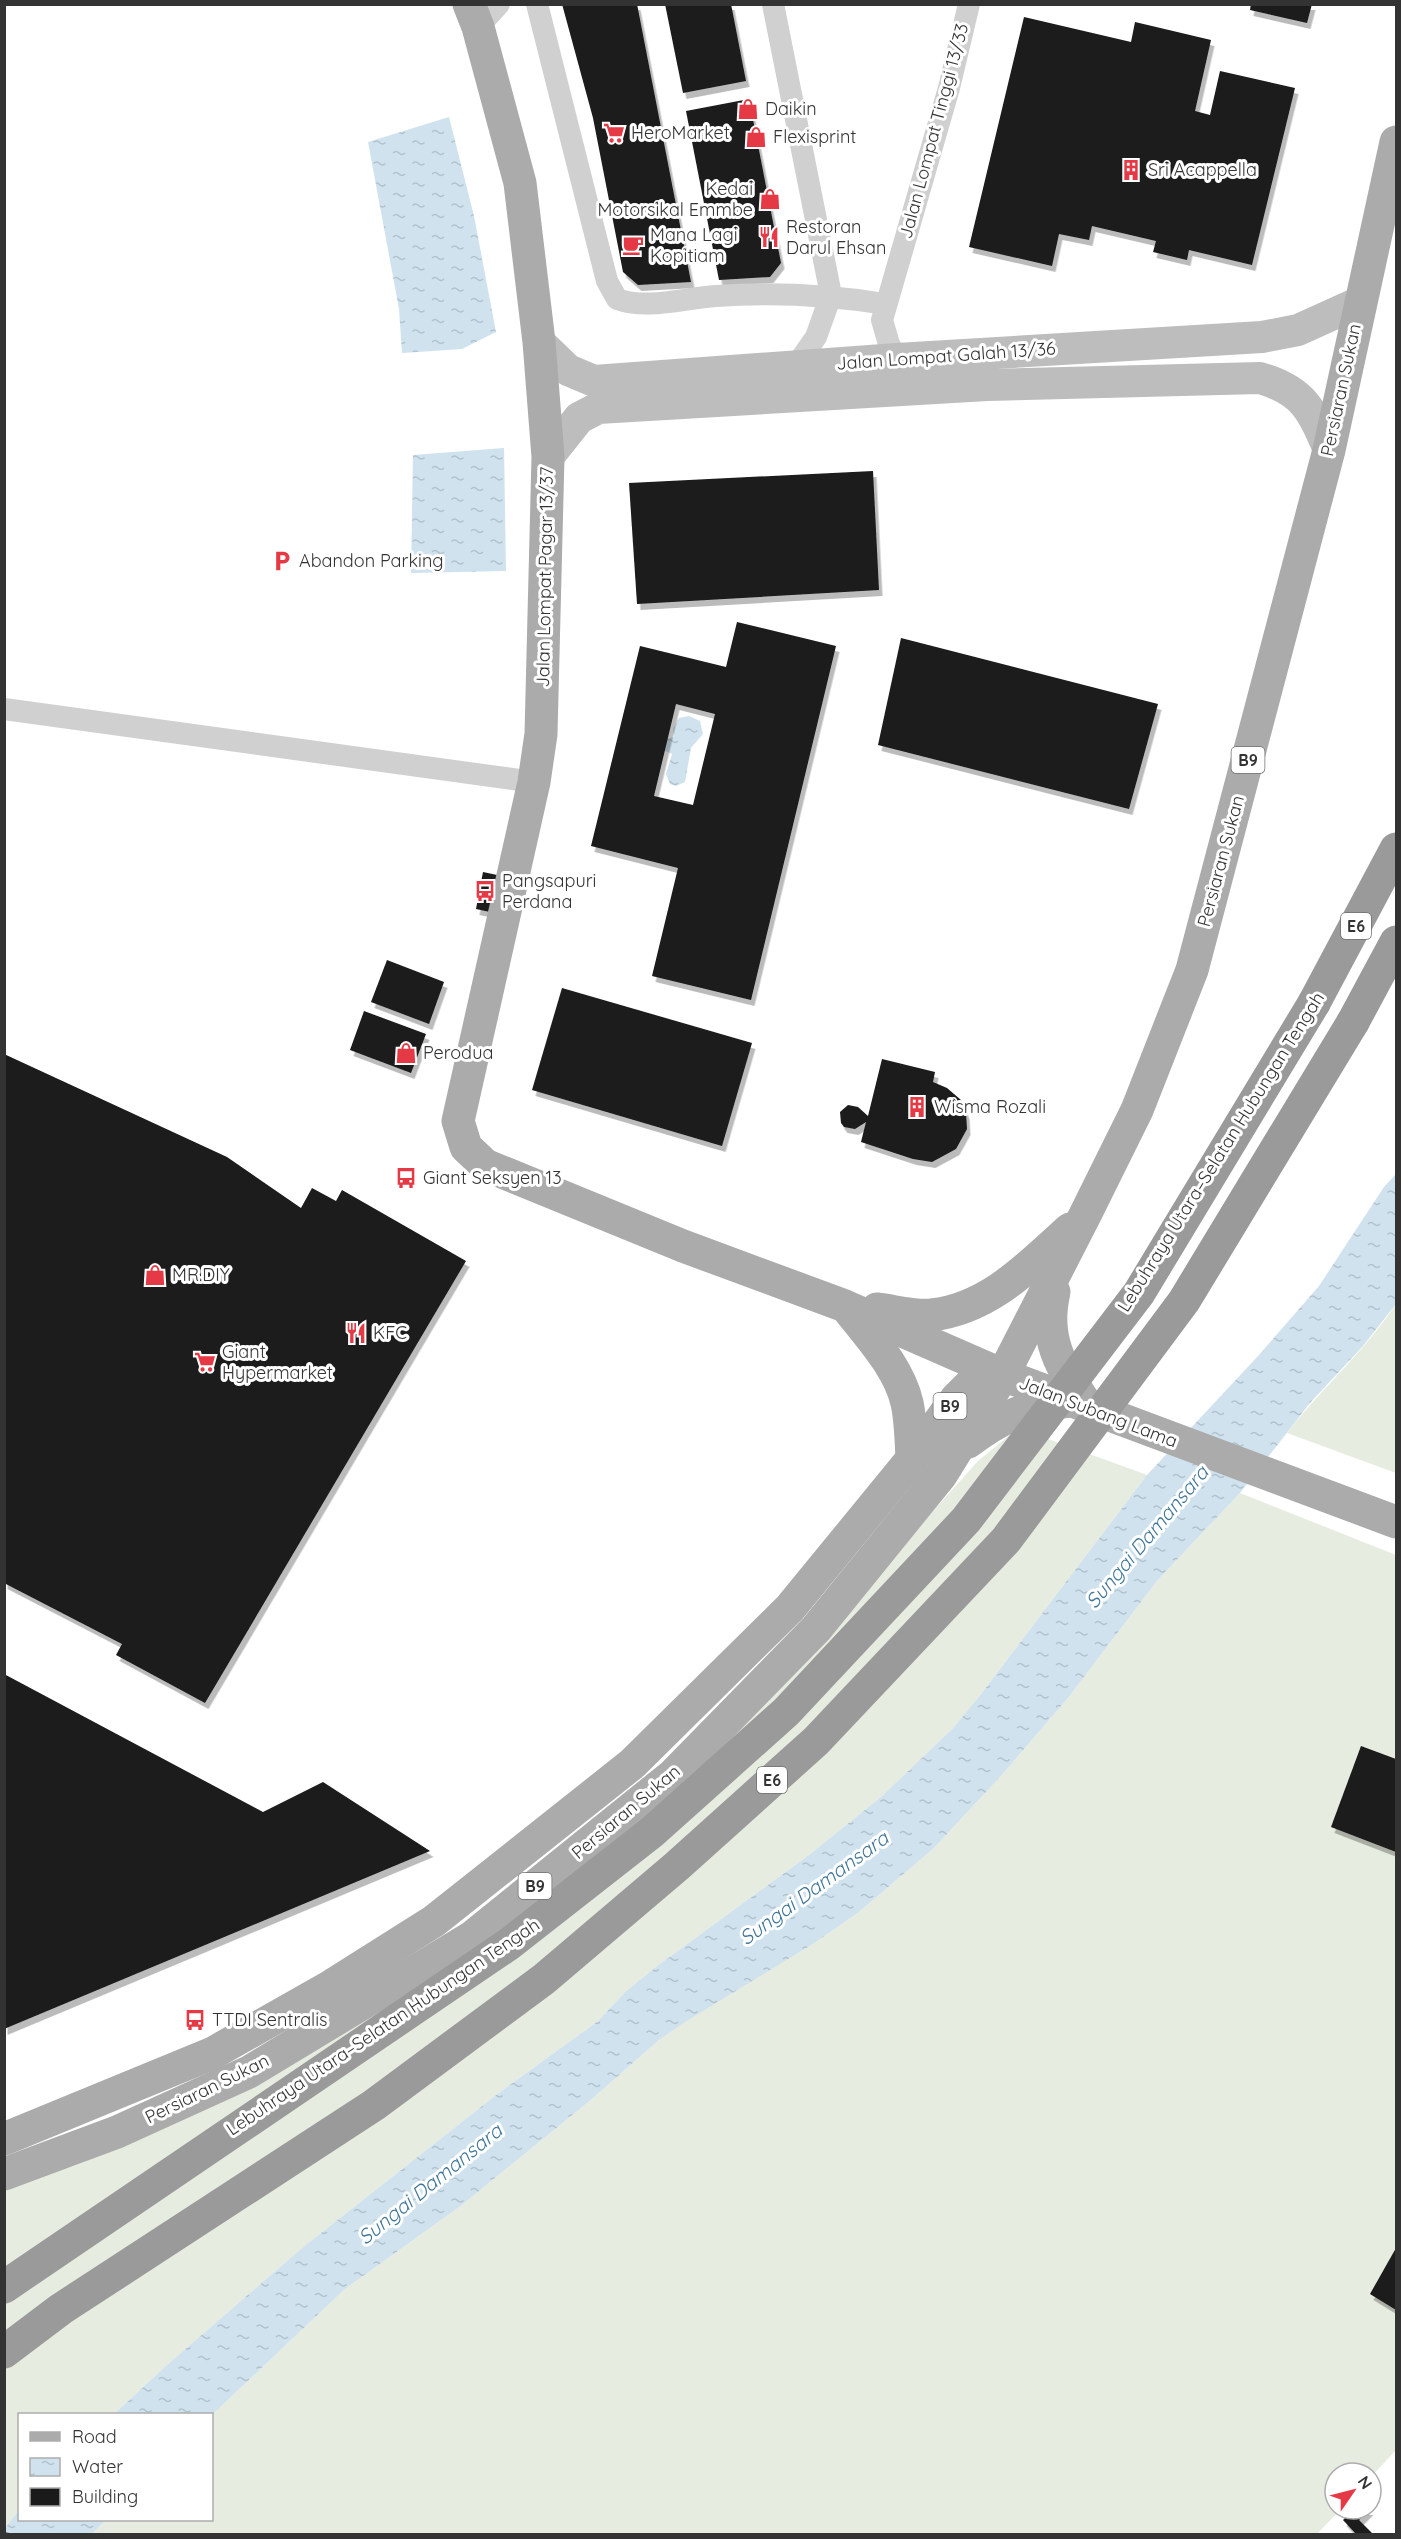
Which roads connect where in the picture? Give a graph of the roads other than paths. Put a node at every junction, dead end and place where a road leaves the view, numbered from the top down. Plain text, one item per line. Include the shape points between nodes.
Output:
1 (537, 4) edge
2 (773, 4) edge
3 (969, 4) edge
4 (482, 12) edge
5 (1396, 142) edge
6 (831, 295) junction
7 (1360, 302) junction
8 (885, 304) junction
9 (539, 342) junction
10 (1051, 349) junction
11 (897, 358) junction
12 (795, 367) junction
13 (987, 385) junction
14 (1329, 450) junction
15 (548, 457) junction
16 (4, 709) edge
17 (534, 782) junction
18 (1396, 849) edge
19 (1396, 942) edge
20 (1086, 1213) junction
21 (1060, 1264) junction
22 (845, 1306) junction
23 (1003, 1376) junction
24 (1079, 1404) junction
25 (955, 1452) junction
26 (912, 1459) junction
27 (1396, 1522) edge
28 (4, 2122) edge
29 (40, 2126) junction
30 (4, 2139) edge
31 (4, 2174) edge
32 (4, 2287) edge
33 (4, 2352) edge

1 - 6 street via 607,280 617,299 632,304 717,296
2 - 6 street
3 - 8 street, Jalan Lompat Tinggi 13/33 via 949,88
4 - 9 main road, Jalan Lompat Pagar 13/37 via 520,183
5 - 7 main road, Persiaran Sukan / B9
6 - 8 street
6 - 12 street via 816,337
7 - 10 street, Jalan Lompat Galah 13/36 via 1298,330 1262,337
7 - 14 main road, Persiaran Sukan / B9
8 - 11 street, Jalan Lompat Tinggi 13/33 via 882,320
9 - 12 street, Jalan Lompat Galah 13/36 via 568,370 594,381
9 - 15 main road, Jalan Lompat Pagar 13/37
10 - 11 street, Jalan Lompat Galah 13/36
10 - 13 street via 1036,361
11 - 12 street, Jalan Lompat Galah 13/36
13 - 14 street, Jalan Lompat Galah 13/36 via 1260,378 1285,385 1301,399 1316,418
13 - 15 street, Jalan Lompat Galah 13/36 via 598,408 579,418
14 - 20 main road, Persiaran Sukan / B9 via 1192,970 1137,1110
15 - 17 main road, Jalan Lompat Pagar 13/37 via 541,734
16 - 17 street
17 - 22 main road, Jalan Lompat Pagar 13/37 via 458,1121 466,1147 485,1166
18 - 32 highway, Lebuhraya Utara–Selatan Hubungan Tengah / E6, bridge via 1314,1003 1139,1293 966,1520 786,1712 652,1832 509,1944
19 - 33 highway, E6, bridge via 1353,1022 1184,1301 1006,1540 816,1741 544,1979 374,2105 61,2309
20 - 21 main road, Persiaran Sukan / B9
20 - 22 main road via 1017,1278 975,1304 931,1315
21 - 23 main road, Persiaran Sukan / B9
21 - 24 main road via 1051,1303 1050,1333
22 - 23 main road, Jalan Subang Lama
22 - 26 main road via 897,1377 907,1403
23 - 24 main road, Jalan Subang Lama
23 - 25 main road, Persiaran Sukan / B9
23 - 26 main road, Persiaran Sukan / B9 via 971,1384 953,1402
24 - 25 main road via 1029,1408 996,1421
24 - 27 main road, Jalan Subang Lama
25 - 31 main road, Persiaran Sukan / B9 via 941,1475 816,1629 673,1775 472,1937 249,2072 117,2132
26 - 29 main road, Persiaran Sukan / B9 via 790,1608 632,1764 435,1921 213,2053
28 - 29 main road
29 - 30 main road, Persiaran Sukan / B9

